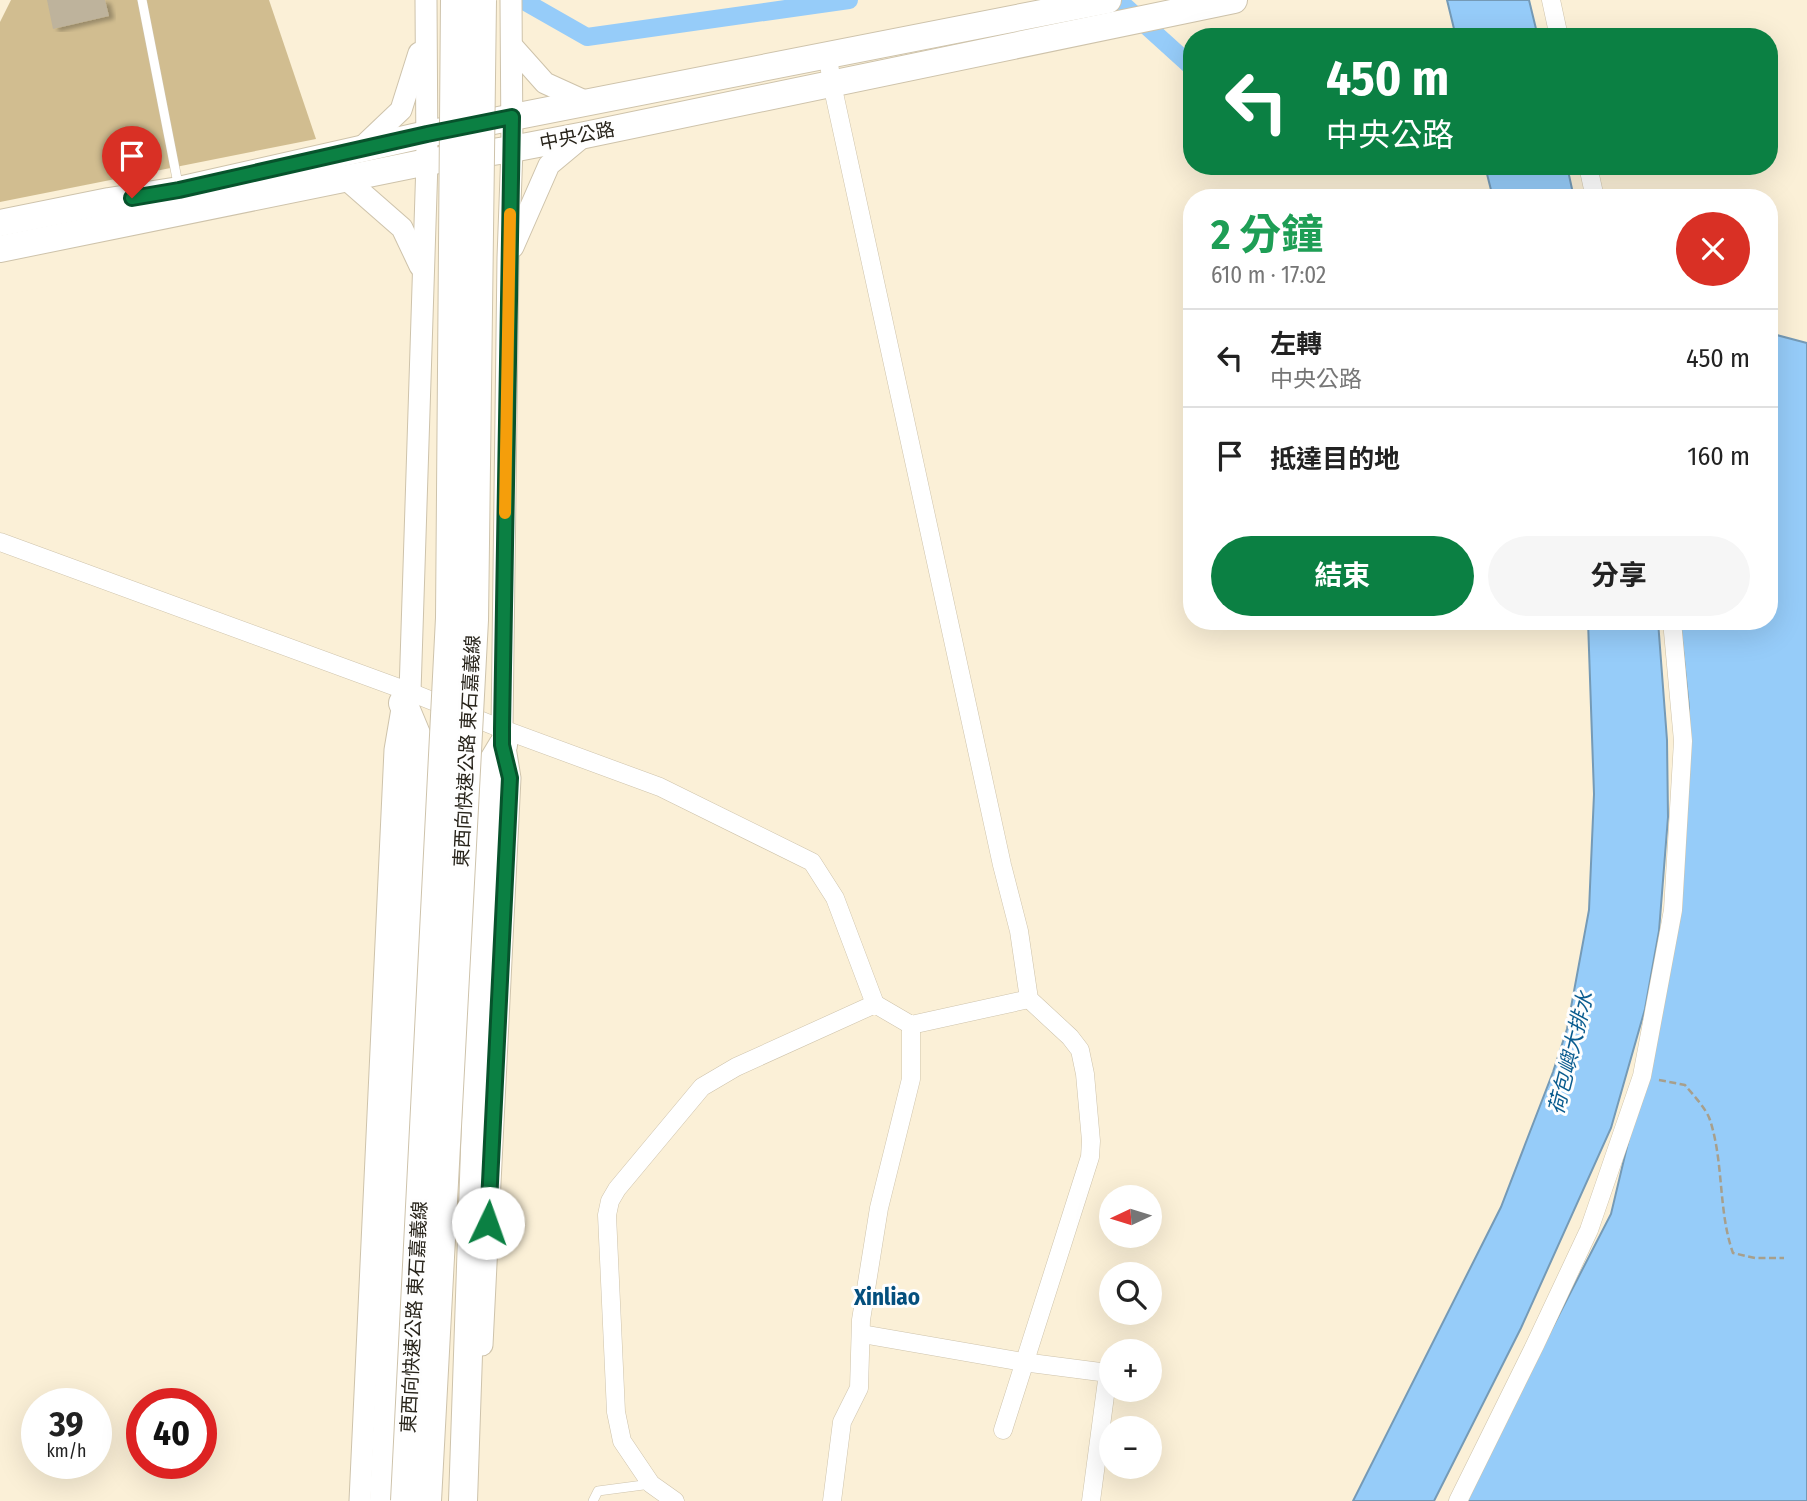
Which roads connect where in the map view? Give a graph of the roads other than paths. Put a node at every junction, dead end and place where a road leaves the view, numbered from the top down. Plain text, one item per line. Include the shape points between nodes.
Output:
1 (142, 0) edge
2 (426, 0) edge
3 (456, 0) edge
4 (482, 0) edge
5 (511, 0) edge
6 (1234, 0) edge
7 (1551, 0) edge
8 (1108, 9) edge
9 (1557, 28) edge
10 (426, 30) junction
11 (512, 41) junction
12 (828, 57) junction
13 (832, 84) junction
14 (589, 103) junction
15 (512, 117) junction
16 (427, 134) junction
17 (585, 135) junction
18 (360, 149) junction
19 (512, 149) junction
20 (427, 162) junction
21 (346, 179) junction
22 (179, 190) junction
23 (111, 213) junction
24 (0, 223) edge
25 (0, 249) edge
26 (508, 258) junction
27 (422, 270) junction
28 (0, 542) edge
29 (1673, 630) edge
30 (406, 697) junction
31 (502, 737) junction
32 (1029, 999) junction
33 (875, 1004) junction
34 (911, 1025) junction
35 (862, 1334) junction
36 (1023, 1362) junction
37 (1003, 1430) dead end
38 (652, 1484) junction
39 (360, 1501) edge
40 (384, 1501) edge
41 (405, 1501) edge
42 (427, 1501) edge
43 (463, 1501) edge
44 (474, 1501) edge
45 (593, 1501) edge
46 (675, 1501) edge
47 (832, 1501) edge
48 (1091, 1501) edge
49 (1458, 1501) edge

1 - 22 lane
2 - 10 street
3 - 41 highway, 東西向快速公路 東石嘉義線, bridge via 450,618
4 - 42 highway, 東西向快速公路 東石嘉義線, bridge via 474,620
5 - 11 street
6 - 8 main road via 1166,13
7 - 9 street
8 - 12 main road, 中央公路
8 - 13 main road, 中央公路
10 - 16 street
10 - 18 street via 401,110
11 - 14 street via 545,83
11 - 15 street
12 - 13 street
12 - 14 main road, 中央公路
13 - 17 main road, 中央公路
13 - 32 street via 1019,931
14 - 15 main road, 中央公路
15 - 16 main road, 中央公路
15 - 19 street
16 - 18 main road, 中央公路
16 - 20 street
17 - 19 main road, 中央公路
17 - 26 street via 549,165
18 - 22 main road, 中央公路
19 - 20 main road, 中央公路
19 - 26 street
20 - 21 main road, 中央公路
20 - 27 street
21 - 23 main road, 中央公路
21 - 27 street via 402,228
22 - 23 main road, 中央公路
23 - 24 main road, 中央公路
23 - 25 main road, 中央公路
26 - 31 street
27 - 30 street
28 - 30 street
29 - 49 street via 1684,741 1673,910 1642,1076 1589,1230
30 - 31 street
30 - 39 street via 396,750
30 - 40 highway via 418,739
31 - 33 street via 660,787 812,862 835,898
31 - 43 highway via 488,770
31 - 44 street via 510,778
32 - 34 street
32 - 36 street via 1080,1050 1091,1141 1085,1174
33 - 34 street
33 - 38 street via 702,1087 610,1201 616,1412 622,1441
34 - 35 street via 911,1079 879,1208
35 - 36 street
35 - 47 street via 859,1388 842,1422
36 - 37 street
36 - 48 street via 1108,1373
38 - 45 lane via 598,1491
38 - 46 street

